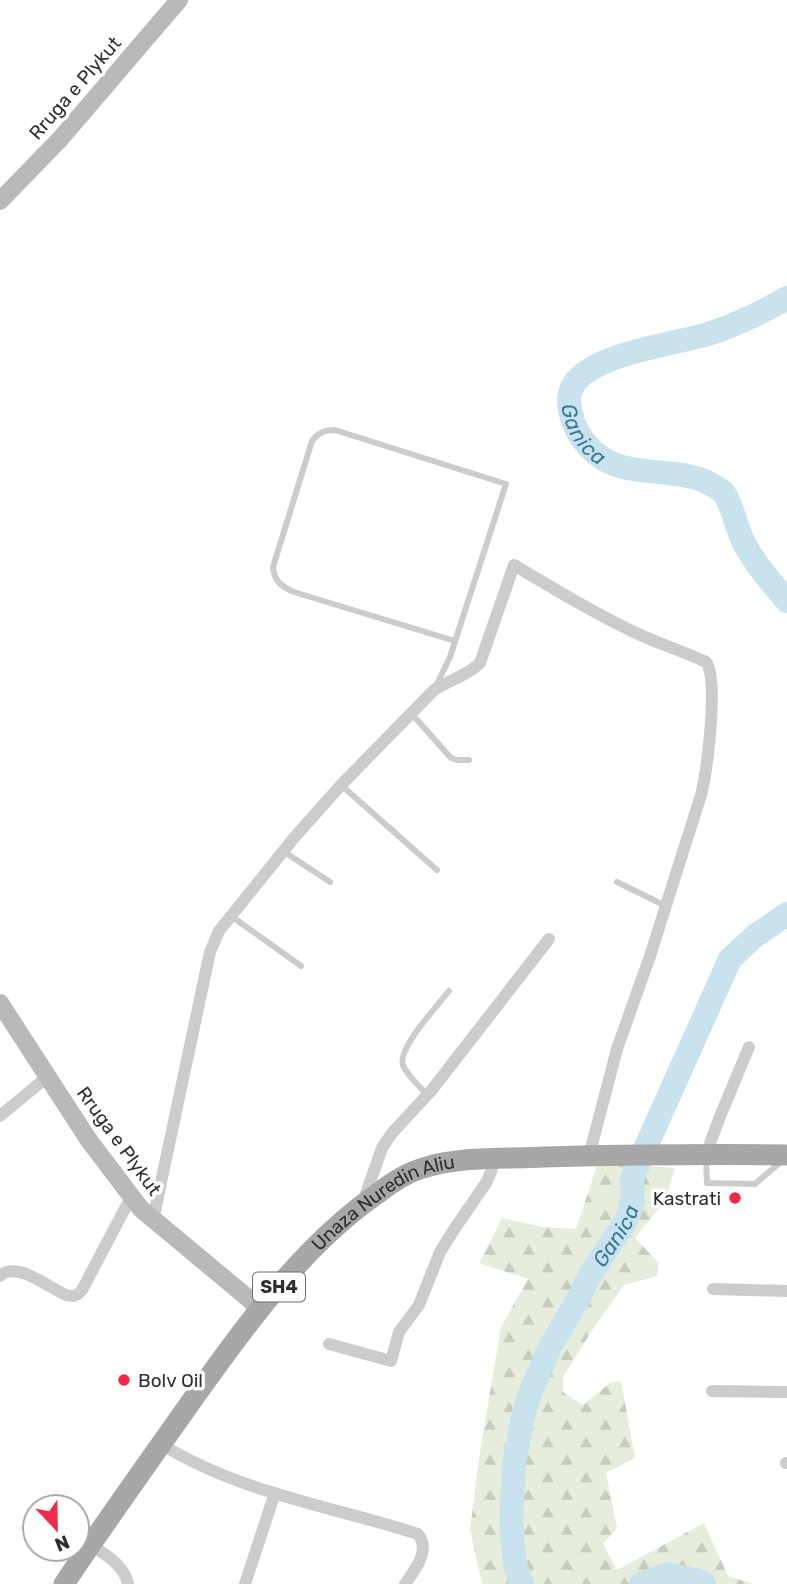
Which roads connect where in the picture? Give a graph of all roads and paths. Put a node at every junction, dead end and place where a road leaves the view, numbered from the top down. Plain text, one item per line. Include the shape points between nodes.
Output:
1 (180, 0) edge
2 (0, 201) edge
3 (455, 641) junction
4 (434, 691) junction
5 (411, 713) junction
6 (469, 760) dead end
7 (341, 785) junction
8 (283, 850) junction
9 (437, 870) dead end
10 (330, 882) dead end
11 (618, 882) dead end
12 (666, 906) junction
13 (231, 916) junction
14 (549, 939) dead end
15 (301, 966) dead end
16 (449, 991) dead end
17 (0, 1003) edge
18 (750, 1047) dead end
19 (47, 1077) junction
20 (427, 1095) junction
21 (0, 1116) edge
22 (696, 1154) junction
23 (594, 1156) junction
24 (787, 1156) edge
25 (494, 1159) junction
26 (131, 1197) junction
27 (362, 1204) junction
28 (153, 1220) junction
29 (0, 1276) edge
30 (713, 1289) dead end
31 (787, 1291) edge
32 (261, 1309) junction
33 (329, 1344) dead end
34 (712, 1391) dead end
35 (787, 1392) edge
36 (161, 1444) junction
37 (275, 1493) junction
38 (91, 1543) edge
39 (91, 1545) edge
40 (78, 1563) edge
41 (64, 1584) edge
42 (128, 1584) edge
43 (245, 1584) edge
44 (405, 1584) edge

1 - 2 street, Rruga e Plykut
3 - 3 lane via 506,484 335,430 318,434 273,567 278,582 294,592
3 - 4 lane
4 - 5 street
4 - 12 street via 480,663 514,565 584,607 706,662 712,692 706,776
5 - 6 lane via 451,758
5 - 7 street
7 - 8 street
7 - 9 lane
8 - 10 lane
8 - 13 street
11 - 12 lane
12 - 23 street via 617,1049
13 - 15 lane
13 - 28 street via 210,952
14 - 20 street
16 - 20 lane via 402,1055 404,1069
17 - 19 street, Rruga e Plykut
18 - 22 street via 721,1114
19 - 21 street
19 - 26 street, Rruga e Plykut
20 - 27 street via 382,1147
22 - 23 main road, Unaza Nuredin Aliu / SH4
22 - 24 main road, Unaza Nuredin Aliu / SH4
22 - 24 lane via 707,1184 755,1184
23 - 25 main road, Unaza Nuredin Aliu / SH4
25 - 27 main road, Unaza Nuredin Aliu / SH4 via 422,1168
25 - 33 street via 486,1183 440,1252 419,1305 399,1332 391,1361
26 - 28 street, Rruga e Plykut
26 - 29 street via 78,1295 66,1295 15,1270
27 - 32 main road, Unaza Nuredin Aliu / SH4 via 324,1237
28 - 32 street, Rruga e Plykut
30 - 31 street
32 - 36 main road, Unaza Nuredin Aliu / SH4
34 - 35 street
36 - 37 street via 208,1469
36 - 38 main road, Unaza Nuredin Aliu / SH4
37 - 43 street
37 - 44 street via 418,1534 424,1547
39 - 42 street via 118,1565
40 - 41 main road, Unaza Nuredin Aliu / SH4

